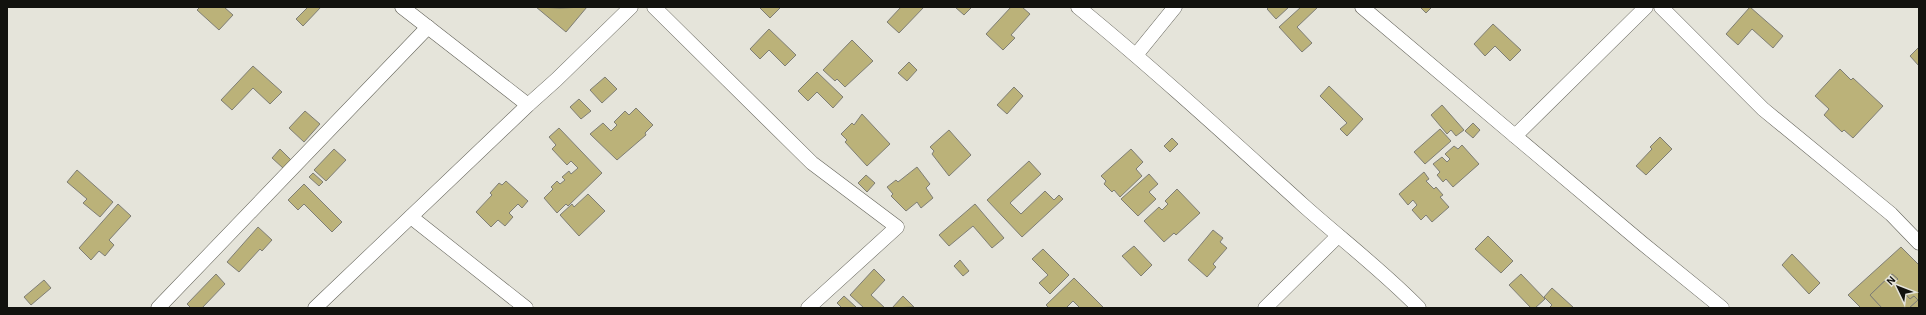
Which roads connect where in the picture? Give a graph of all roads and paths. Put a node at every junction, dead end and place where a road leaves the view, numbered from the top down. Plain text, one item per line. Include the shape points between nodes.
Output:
1 (402, 7) edge
2 (631, 7) edge
3 (654, 7) edge
4 (1078, 7) edge
5 (1175, 7) edge
6 (1362, 7) edge
7 (1646, 7) edge
8 (1661, 7) edge
9 (428, 27) junction
10 (1136, 55) junction
11 (528, 105) junction
12 (1515, 136) junction
13 (411, 217) junction
14 (1338, 236) junction
15 (1919, 243) edge
16 (158, 308) edge
17 (315, 308) edge
18 (526, 308) edge
19 (808, 308) edge
20 (1265, 308) edge
21 (1418, 308) edge
22 (1722, 308) edge

1 - 9 street
2 - 11 street
3 - 19 street via 812,163 897,227
4 - 10 street
5 - 10 street
6 - 12 street
7 - 12 street
8 - 15 street via 1763,109 1890,214
9 - 11 street
9 - 16 street
10 - 14 street
11 - 13 street
12 - 22 street
13 - 17 street
13 - 18 street
14 - 20 street
14 - 21 street

